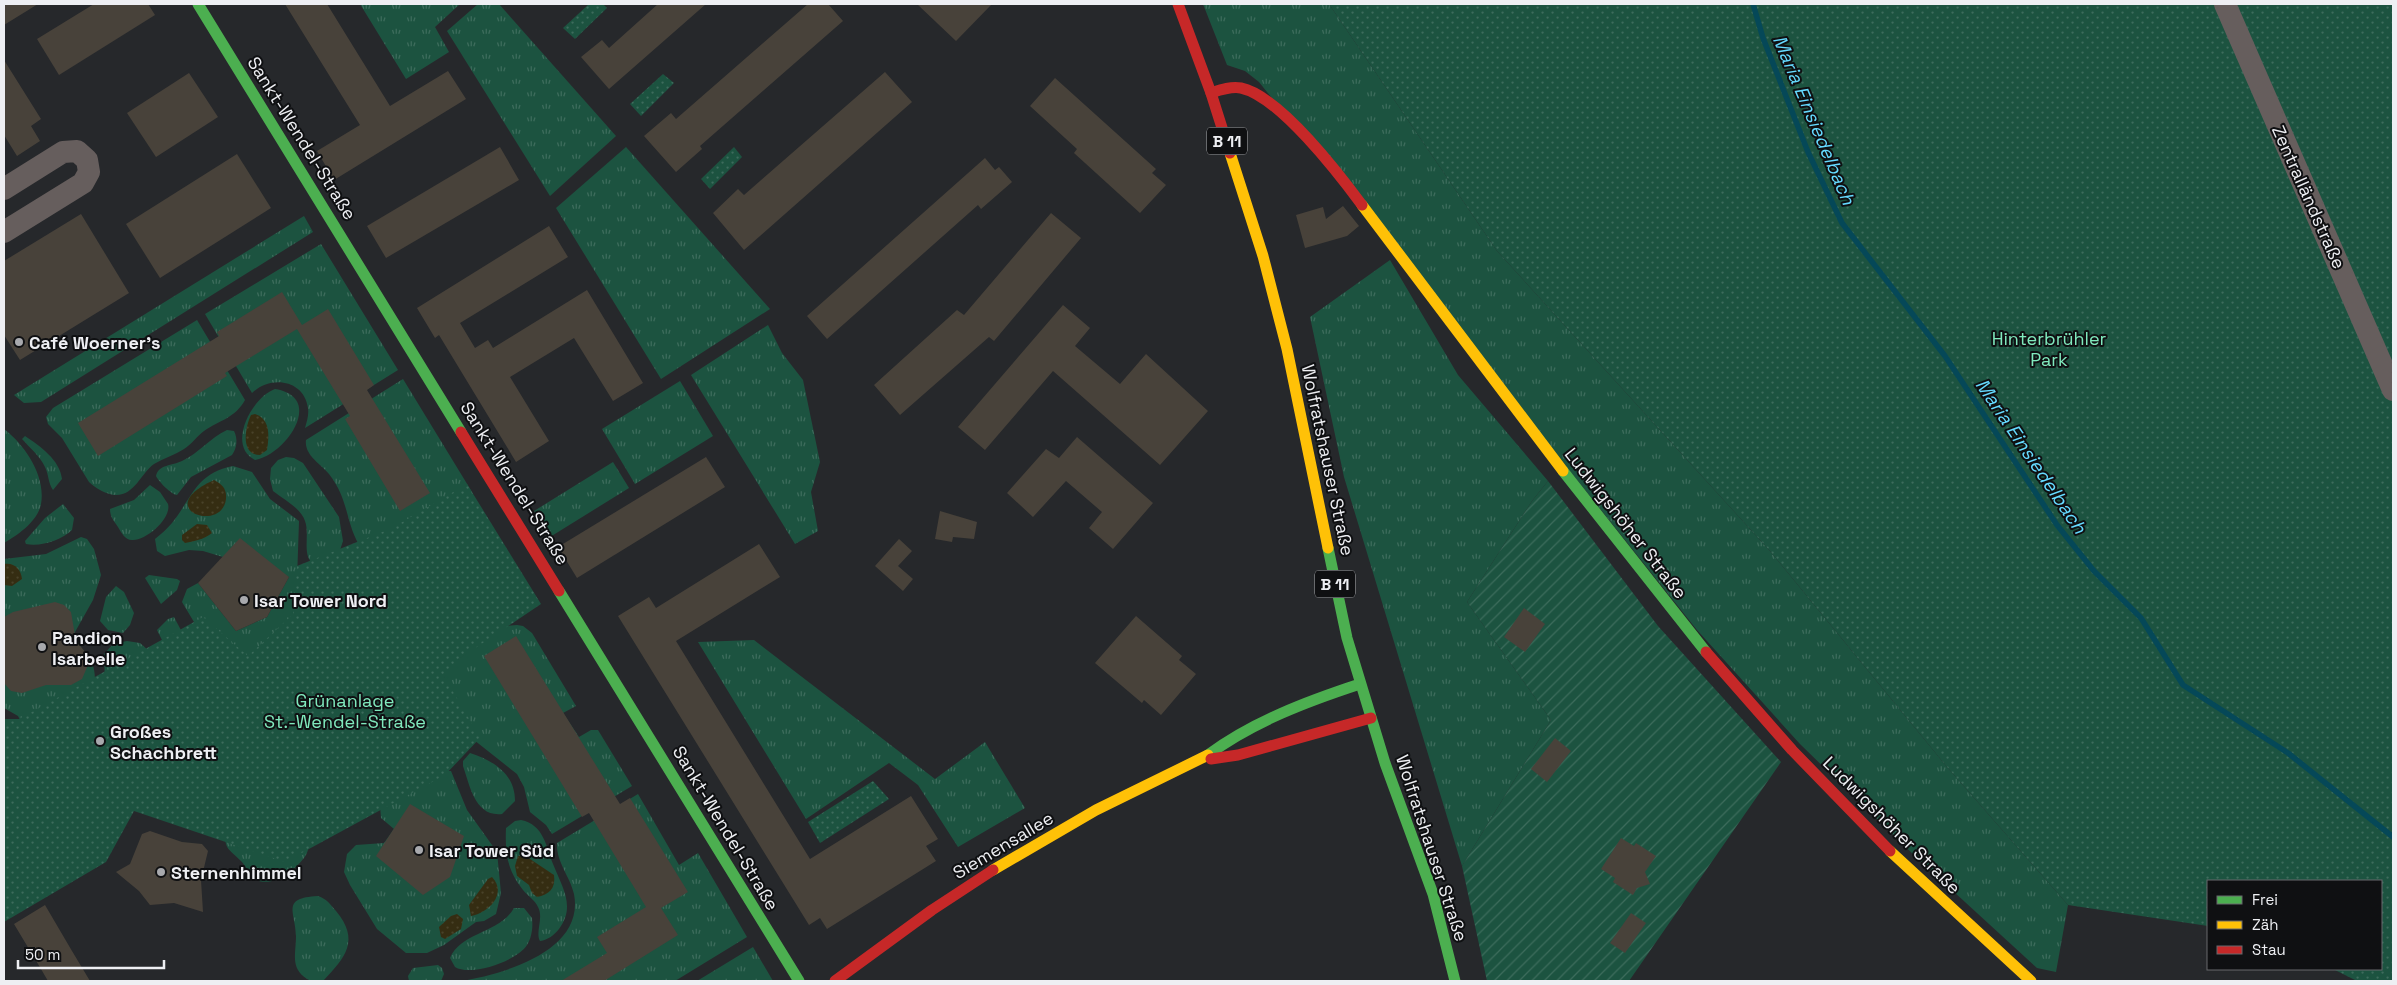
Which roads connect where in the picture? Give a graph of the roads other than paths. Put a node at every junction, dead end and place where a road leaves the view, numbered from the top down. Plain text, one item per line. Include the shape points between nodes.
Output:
1 (198, 4) edge
2 (1178, 4) edge
3 (2225, 4) edge
4 (1211, 93) junction
5 (4, 189) edge
6 (4, 232) edge
7 (2393, 390) edge
8 (1360, 684) junction
9 (1371, 718) junction
10 (1202, 760) junction
11 (799, 981) edge
12 (835, 981) edge
13 (1455, 981) edge
14 (2031, 981) edge

1 - 11 street, Sankt-Wendel-Straße
2 - 4 street, Wolfratshauser Straße / B 11
3 - 7 street, Zentralländstraße
4 - 8 street, Wolfratshauser Straße / B 11 via 1282,324 1347,638
4 - 14 street, Ludwigshöher Straße via 1242,88 1261,97 1338,173 1580,494 1692,636 1792,750 1900,860
5 - 6 street via 63,152 77,151 87,160 89,172 83,183
8 - 9 street, Wolfratshauser Straße / B 11
8 - 10 street, Siemensallee via 1323,696 1231,738
9 - 10 street, Siemensallee via 1238,755
9 - 13 street, Wolfratshauser Straße / B 11 via 1433,894
10 - 12 street, Siemensallee via 1096,810 989,872

